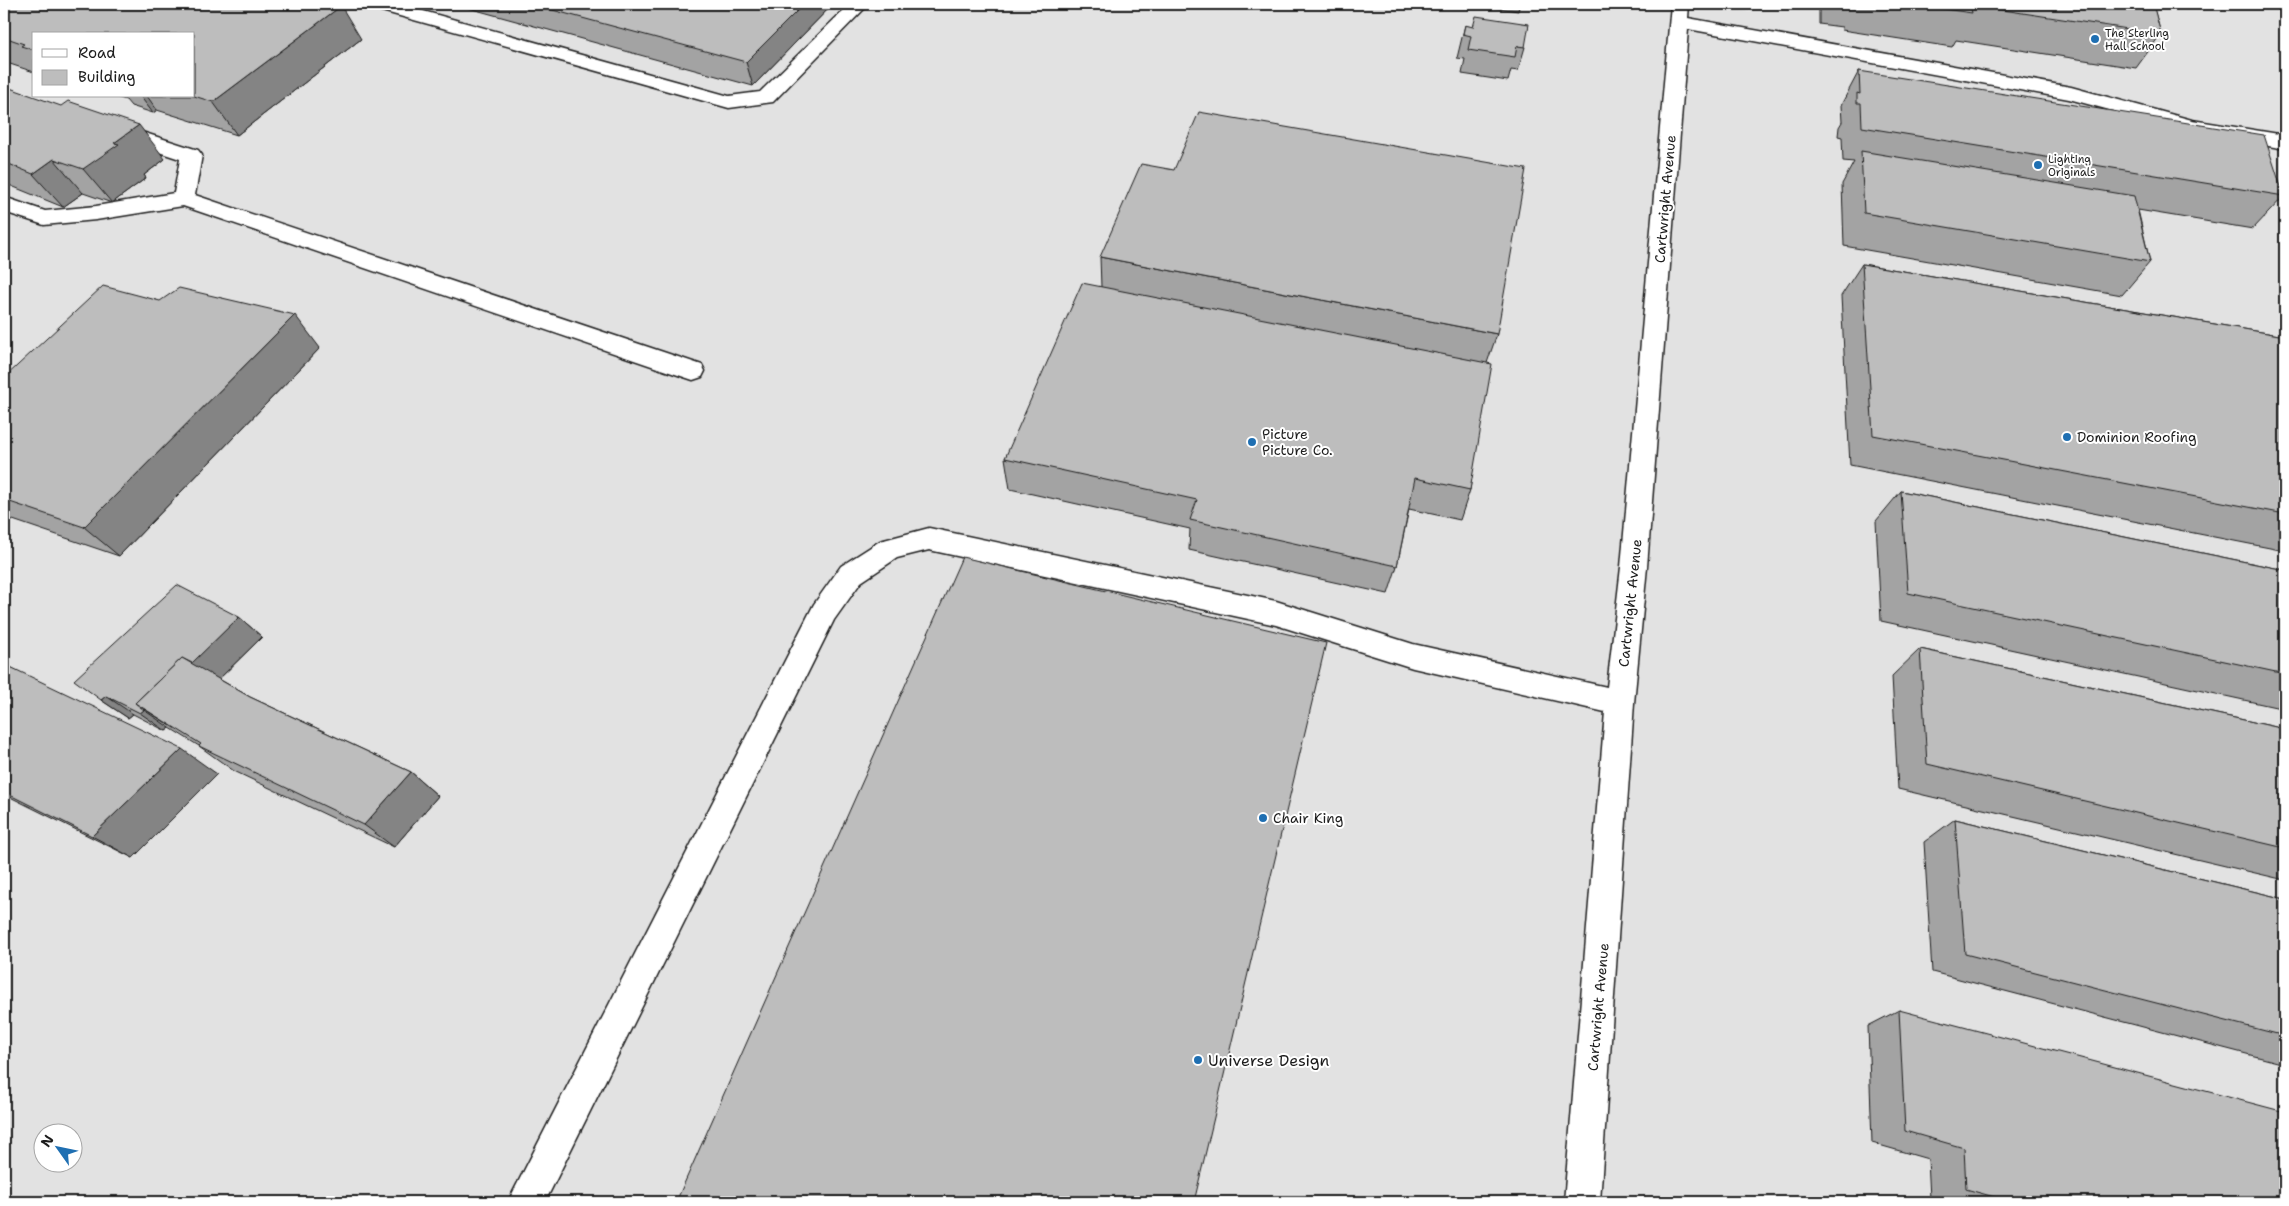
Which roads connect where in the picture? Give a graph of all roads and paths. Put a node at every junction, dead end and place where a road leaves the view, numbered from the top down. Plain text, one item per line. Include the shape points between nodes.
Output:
1 (378, 4) edge
2 (860, 4) edge
3 (1680, 13) edge
4 (97, 125) edge
5 (2285, 142) edge
6 (184, 199) junction
7 (4, 204) edge
8 (693, 371) dead end
9 (1620, 703) junction
10 (526, 1202) edge
11 (1582, 1202) edge

1 - 2 street via 729,102 766,98
3 - 5 street via 2071,92 2191,126
3 - 9 street, Cartwright Avenue
4 - 6 street via 190,155
6 - 7 street via 44,218
6 - 8 street
9 - 10 street via 1413,656 1276,613 929,539 889,549 852,574 824,612
9 - 11 street, Cartwright Avenue

